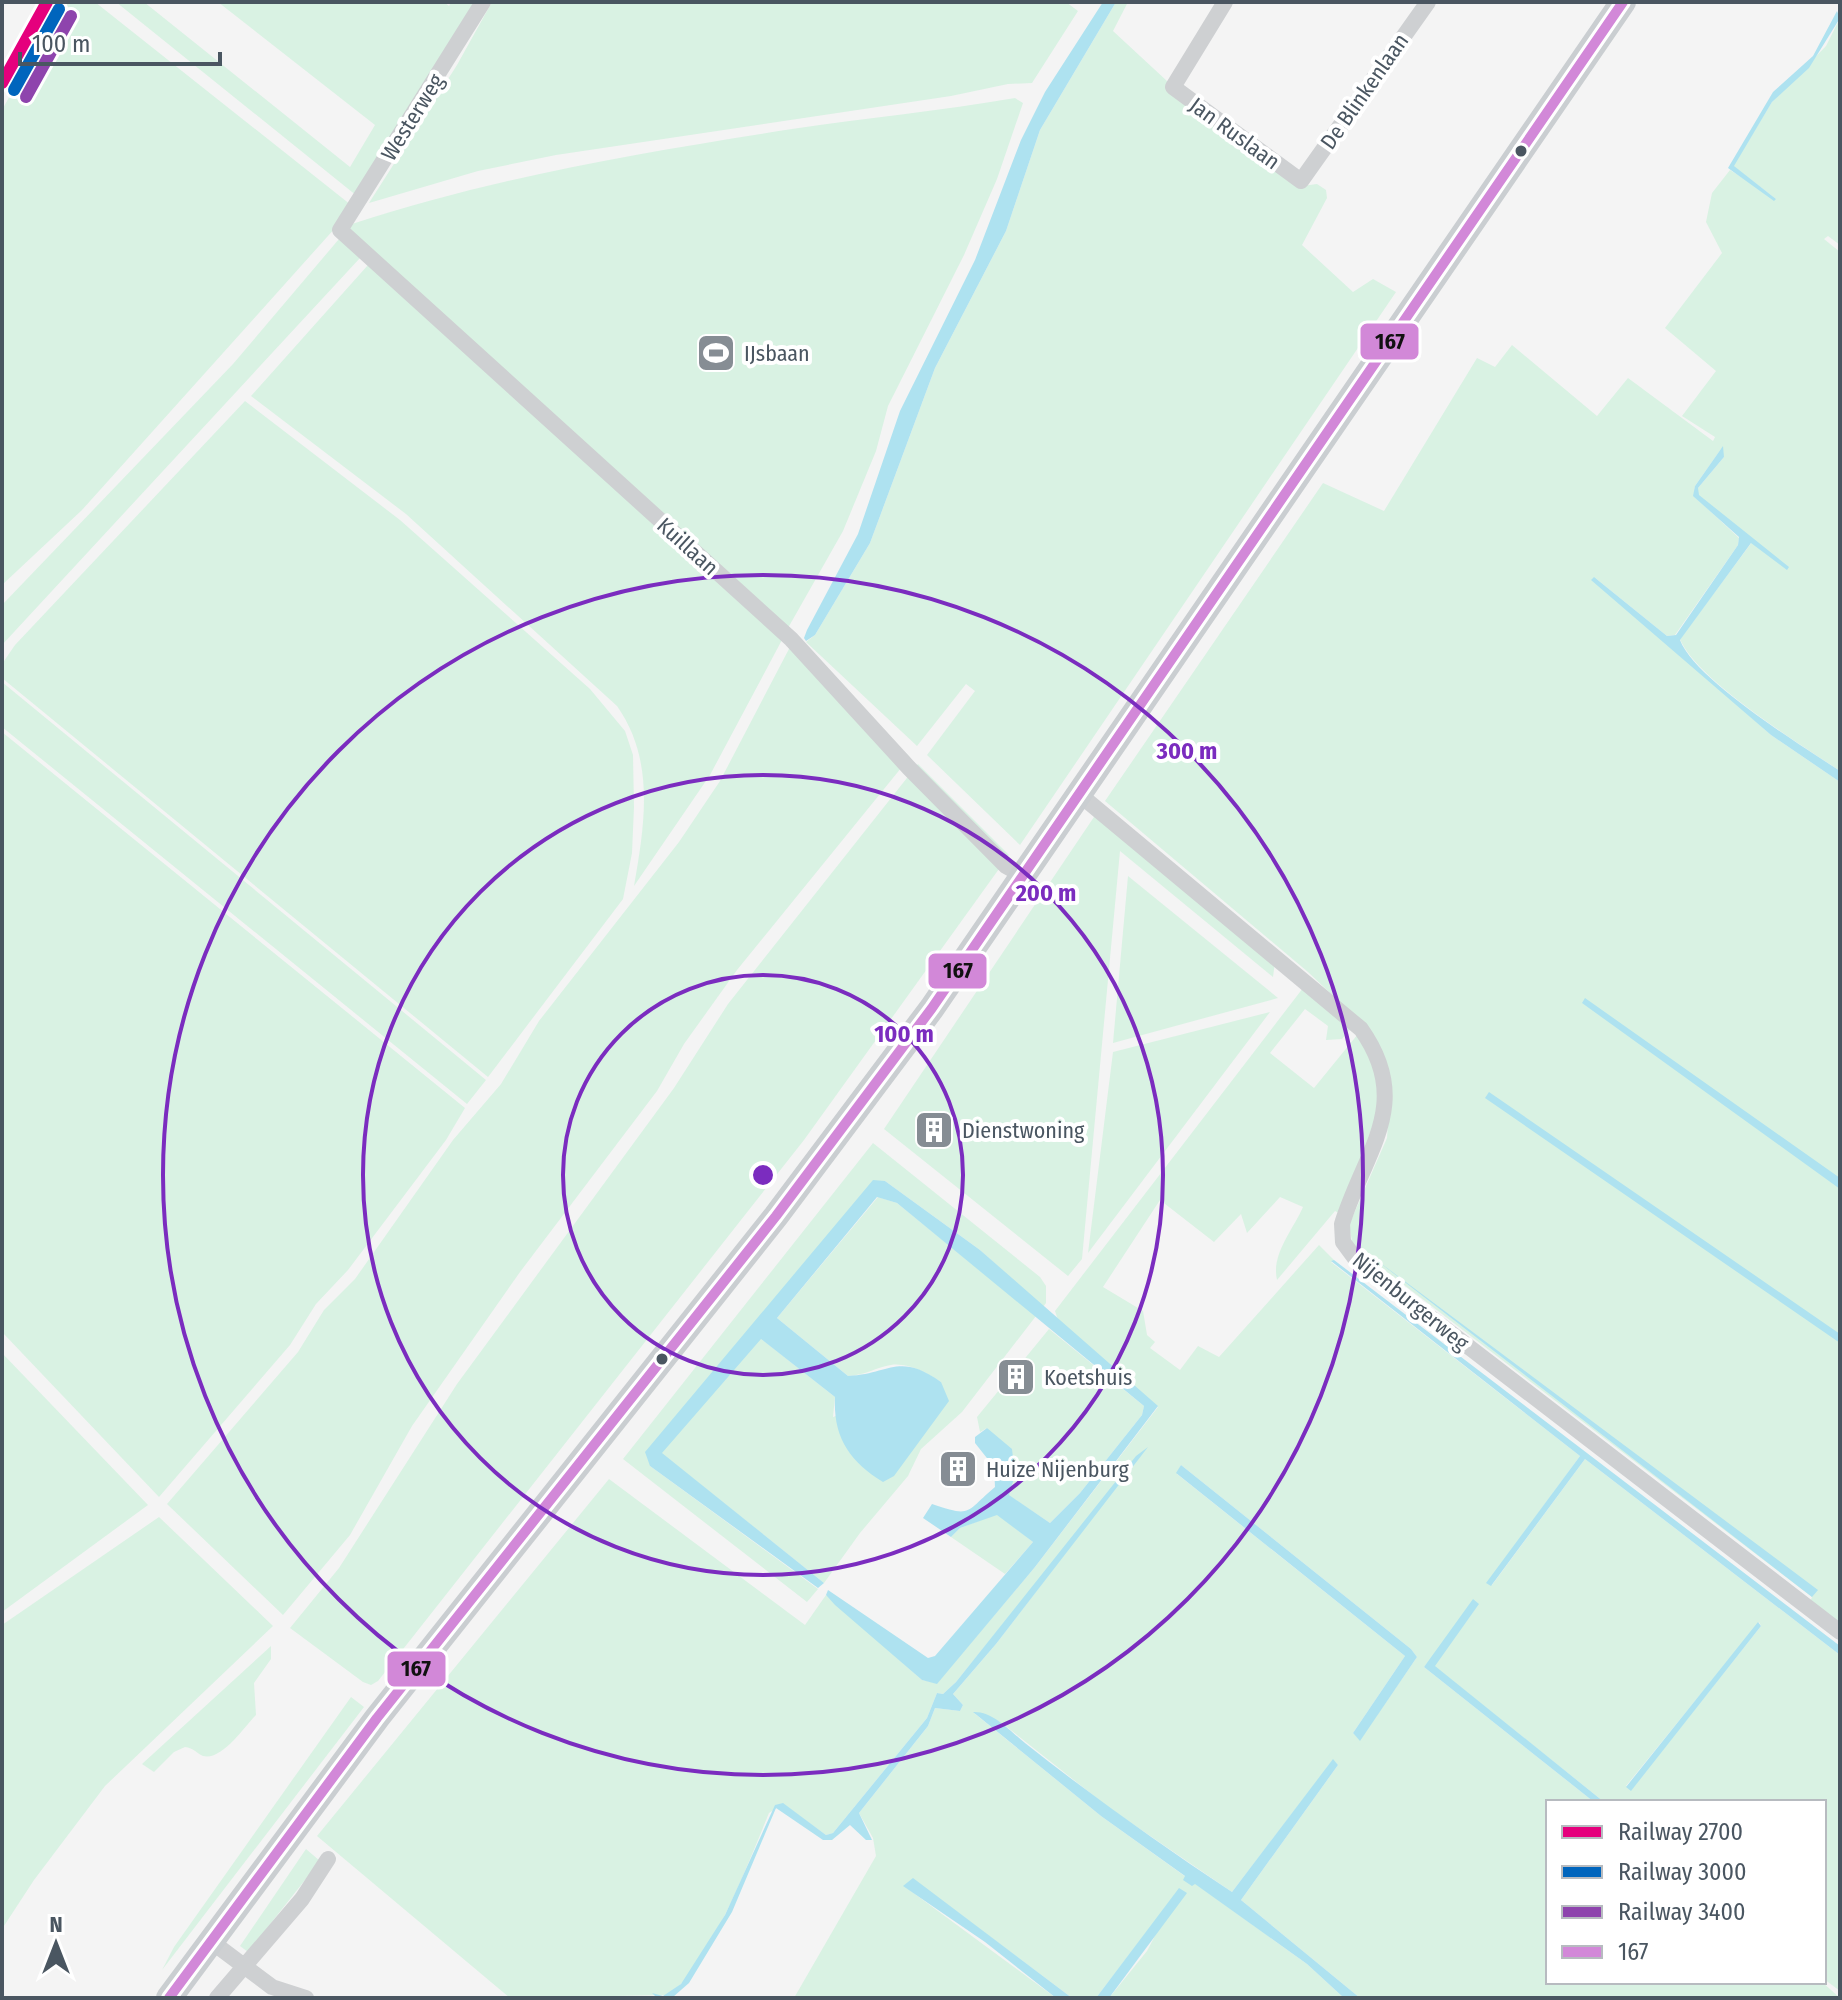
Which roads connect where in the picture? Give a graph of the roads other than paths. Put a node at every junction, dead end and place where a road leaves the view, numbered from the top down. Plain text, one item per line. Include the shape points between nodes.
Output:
1 (483, 2) edge
2 (1225, 2) edge
3 (1428, 2) edge
4 (1623, 2) edge
5 (1301, 181) joint
6 (340, 230) joint
7 (1079, 794) junction
8 (1014, 870) junction
9 (1840, 1632) edge
10 (328, 1859) dead end
11 (212, 1942) junction
12 (245, 1967) junction
13 (296, 1997) edge
14 (169, 1998) edge
15 (217, 1998) edge

1 - 6 street, Westerweg
2 - 5 street, Jan Ruslaan via 1173,87
3 - 5 street, De Blinkenlaan
4 - 7 main road
6 - 8 street, Kuillaan via 791,639 909,768
7 - 8 main road
7 - 9 street, Nijenburgerweg via 1361,1029 1370,1042 1382,1069 1386,1109 1342,1224 1343,1242 1357,1261
8 - 11 main road via 932,1008 784,1206 377,1718
10 - 12 street
11 - 12 street
11 - 14 main road
12 - 13 street
12 - 15 street

